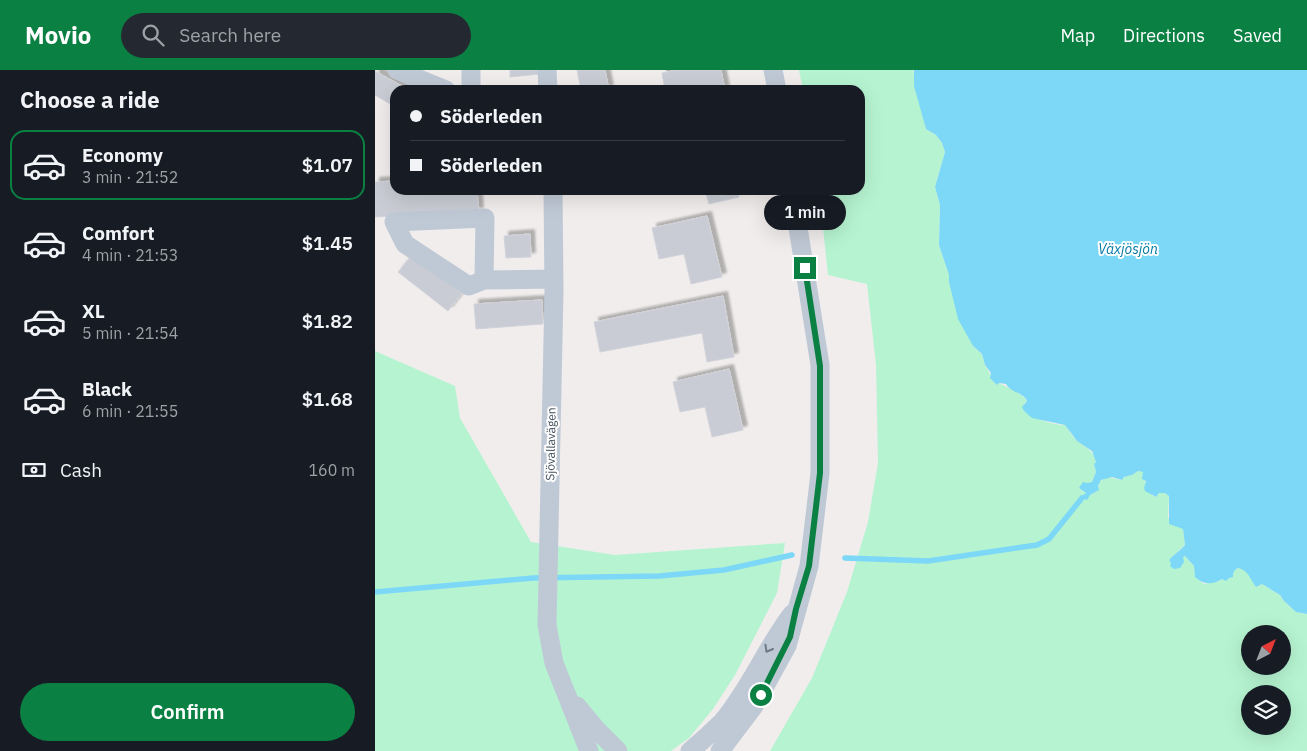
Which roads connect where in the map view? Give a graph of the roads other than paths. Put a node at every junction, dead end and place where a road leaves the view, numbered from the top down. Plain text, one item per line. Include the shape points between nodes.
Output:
1 (397, 70) edge
2 (471, 70) edge
3 (547, 70) edge
4 (773, 70) edge
5 (434, 85) edge
6 (471, 85) edge
7 (548, 85) edge
8 (776, 85) edge
9 (553, 195) edge
10 (794, 195) edge
11 (554, 279) junction
12 (484, 280) junction
13 (796, 609) junction
14 (568, 695) junction
15 (589, 751) edge
16 (618, 751) edge
17 (690, 751) edge
18 (720, 751) edge

1 - 5 street
2 - 6 street
3 - 7 street
4 - 8 street
9 - 11 street, Sjövallavägen
10 - 13 street via 820,366 820,473 809,566
11 - 12 street
11 - 14 street, Sjövallavägen via 547,625 553,663
12 - 12 street via 485,218 394,222 405,244 413,250 469,286
13 -> 17 street via 732,708
13 - 18 street via 790,637 768,683
14 - 15 street, Sjövallavägen
14 - 16 street, Sjövallavägen

